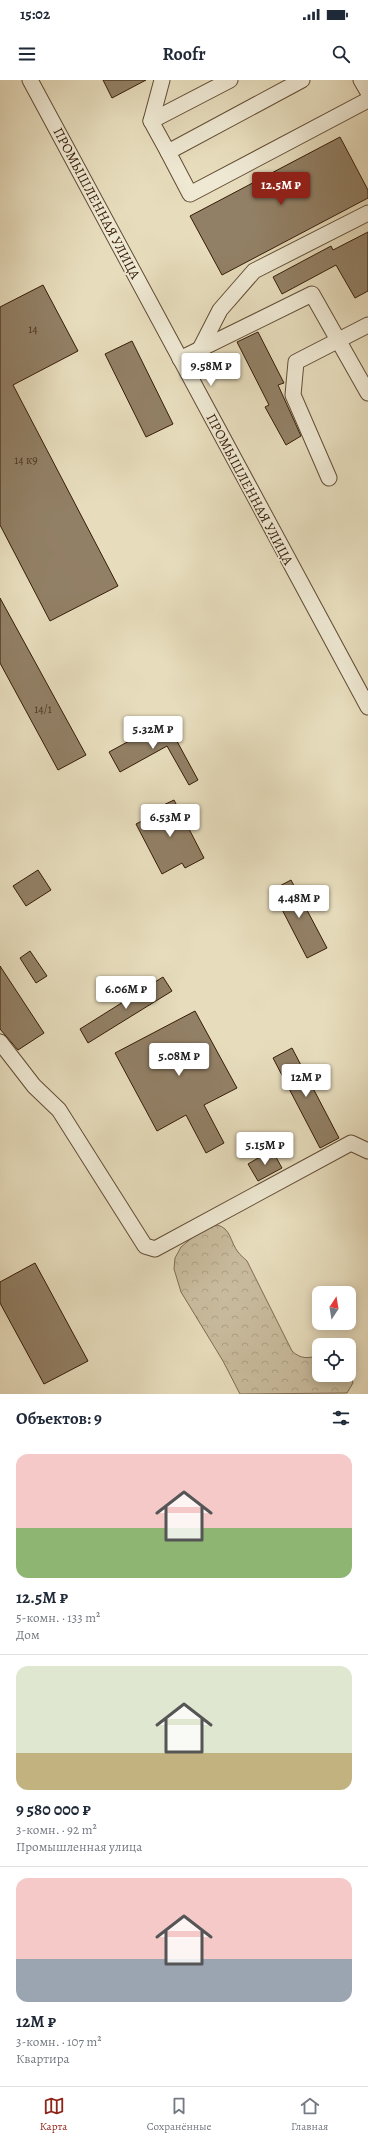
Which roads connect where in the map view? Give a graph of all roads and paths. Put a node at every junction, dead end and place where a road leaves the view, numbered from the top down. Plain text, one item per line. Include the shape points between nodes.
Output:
1 (30, 80) edge
2 (162, 80) edge
3 (230, 80) edge
4 (302, 80) edge
5 (361, 80) edge
6 (368, 92) edge
7 (368, 100) edge
8 (150, 121) junction
9 (168, 152) junction
10 (368, 213) edge
11 (368, 325) edge
12 (338, 339) junction
13 (200, 349) junction
14 (180, 359) junction
15 (368, 393) edge
16 (329, 478) dead end
17 (368, 707) edge
18 (0, 1042) edge
19 (368, 1151) edge

1 - 14 street, ПРОМЫШЛЕННАЯ УЛИЦА
2 - 8 street
3 - 8 street
4 - 9 street
5 - 6 street
7 - 9 street via 190,194
8 - 9 street
10 - 13 street via 254,271 220,310
11 - 12 street
12 - 13 street via 312,294
12 - 15 street
12 - 16 street via 296,362 293,395
13 - 14 street
14 - 17 street, ПРОМЫШЛЕННАЯ УЛИЦА
18 - 19 street via 34,1086 60,1110 145,1246 155,1249 352,1143

